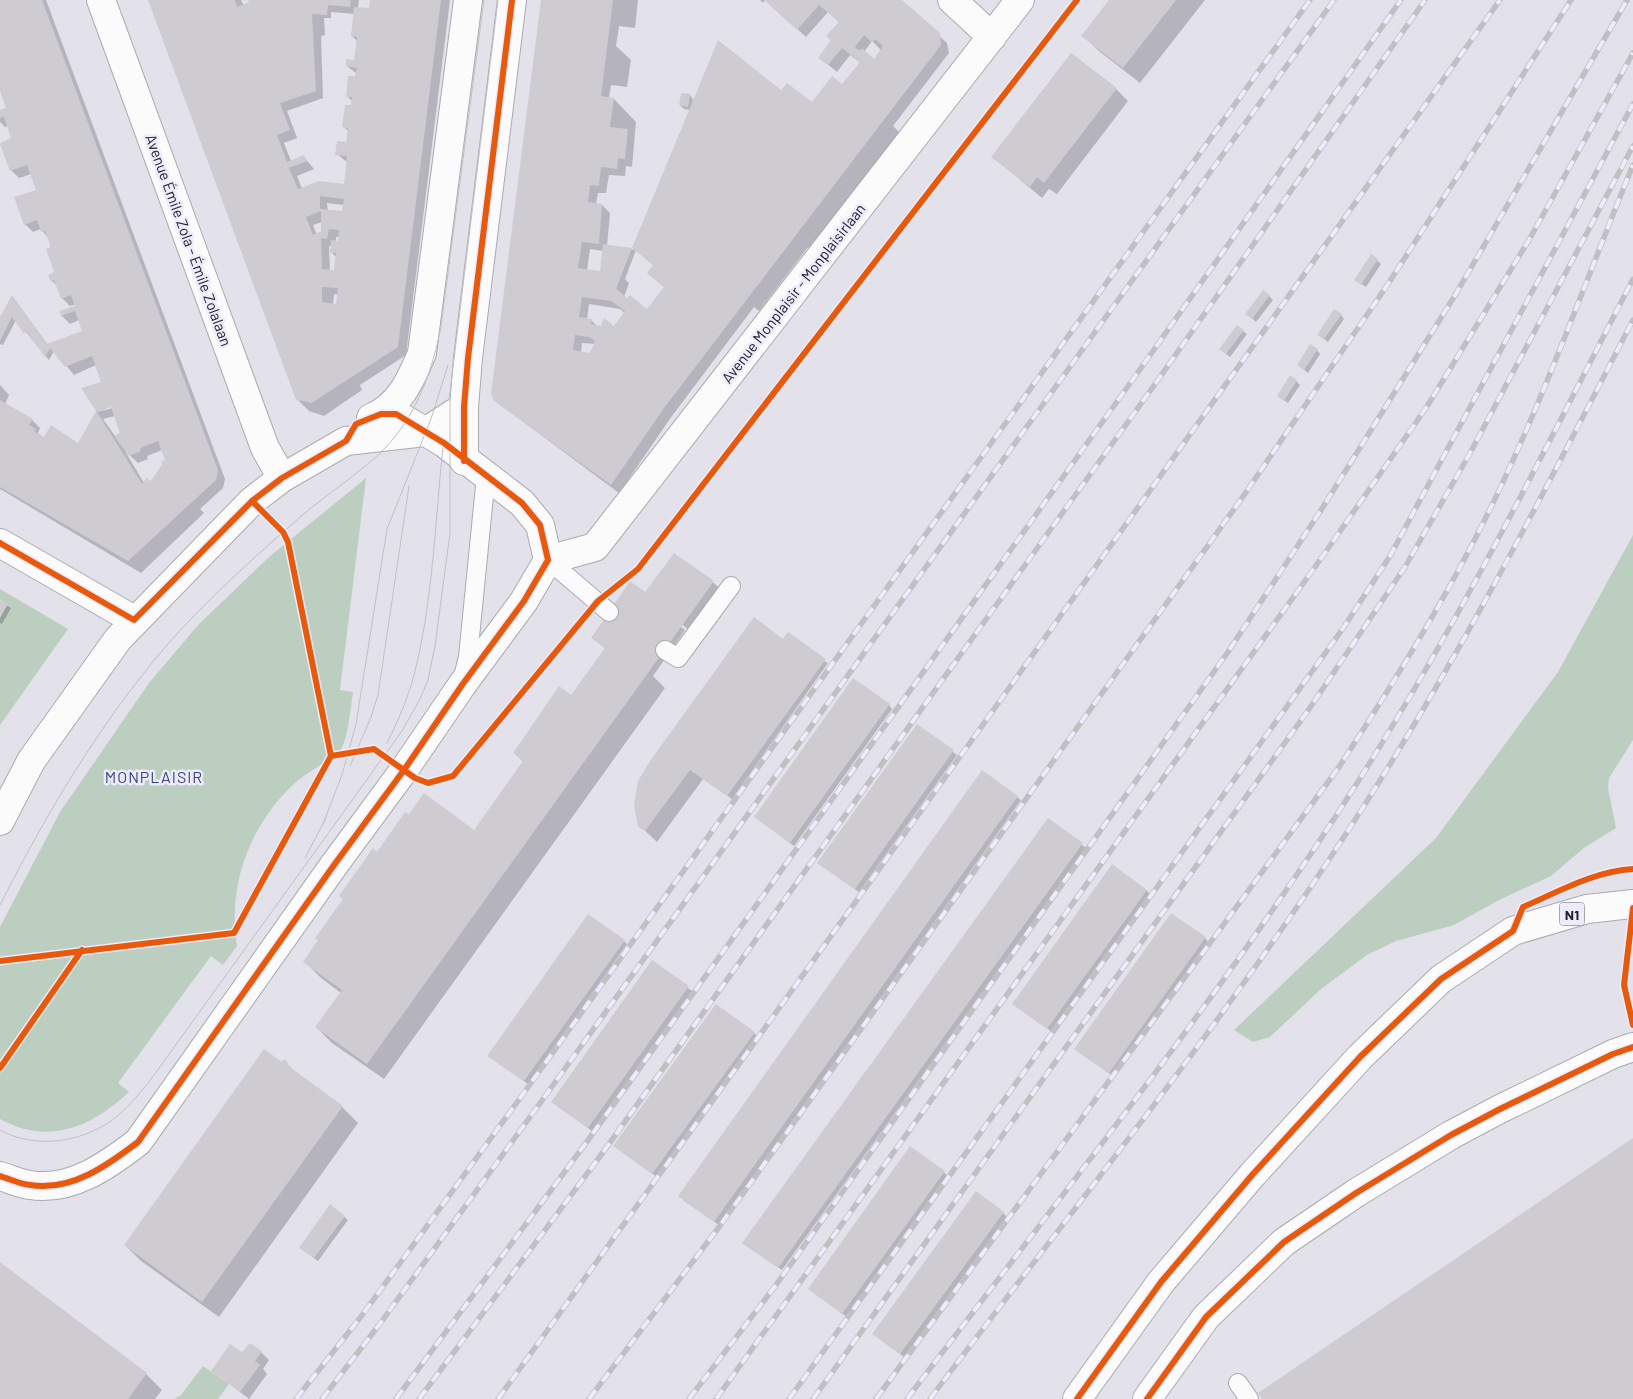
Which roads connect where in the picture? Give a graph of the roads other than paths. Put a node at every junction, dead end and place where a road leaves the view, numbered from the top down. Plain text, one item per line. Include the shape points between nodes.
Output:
1 (101, 0) edge
2 (468, 0) edge
3 (512, 0) edge
4 (952, 0) edge
5 (1020, 0) edge
6 (992, 36) junction
7 (464, 407) junction
8 (381, 414) junction
9 (425, 432) junction
10 (346, 441) junction
11 (464, 461) junction
12 (486, 476) junction
13 (282, 478) junction
14 (0, 543) edge
15 (548, 560) junction
16 (731, 586) dead end
17 (609, 612) dead end
18 (134, 620) junction
19 (665, 650) dead end
20 (462, 685) junction
21 (9, 779) edge
22 (0, 822) edge
23 (1633, 904) edge
24 (1633, 1048) edge
25 (0, 1176) edge
26 (1238, 1383) dead end
27 (1077, 1399) edge
28 (1147, 1399) edge
29 (1249, 1399) edge

1 - 13 street, Avenue Émile Zola - Émile Zolalaan via 265,448
2 - 8 street via 422,353 408,386
3 - 7 street
4 - 6 street
5 - 6 street, Avenue Monplaisir - Monplaisirlaan
6 - 15 street, Avenue Monplaisir - Monplaisirlaan via 595,547
7 - 9 street
7 - 11 street
8 - 9 street via 396,414
8 - 10 street via 356,424
9 - 10 street
9 - 11 street via 444,443
10 - 13 street
11 - 12 street
12 - 15 street via 522,503 540,525
12 - 20 lane via 468,657
13 - 18 street via 252,500
14 - 18 street
15 - 17 lane
15 - 20 street via 524,602
16 - 19 lane via 678,658
18 - 21 street via 37,753
20 - 25 street via 138,1142 102,1169 62,1184 31,1186
21 - 22 street
23 - 27 street, N1 via 1587,909 1513,931 1441,979 1360,1057 1253,1174 1162,1282
24 - 28 street via 1596,1062 1459,1131 1356,1193 1284,1242 1206,1318
26 - 29 lane

